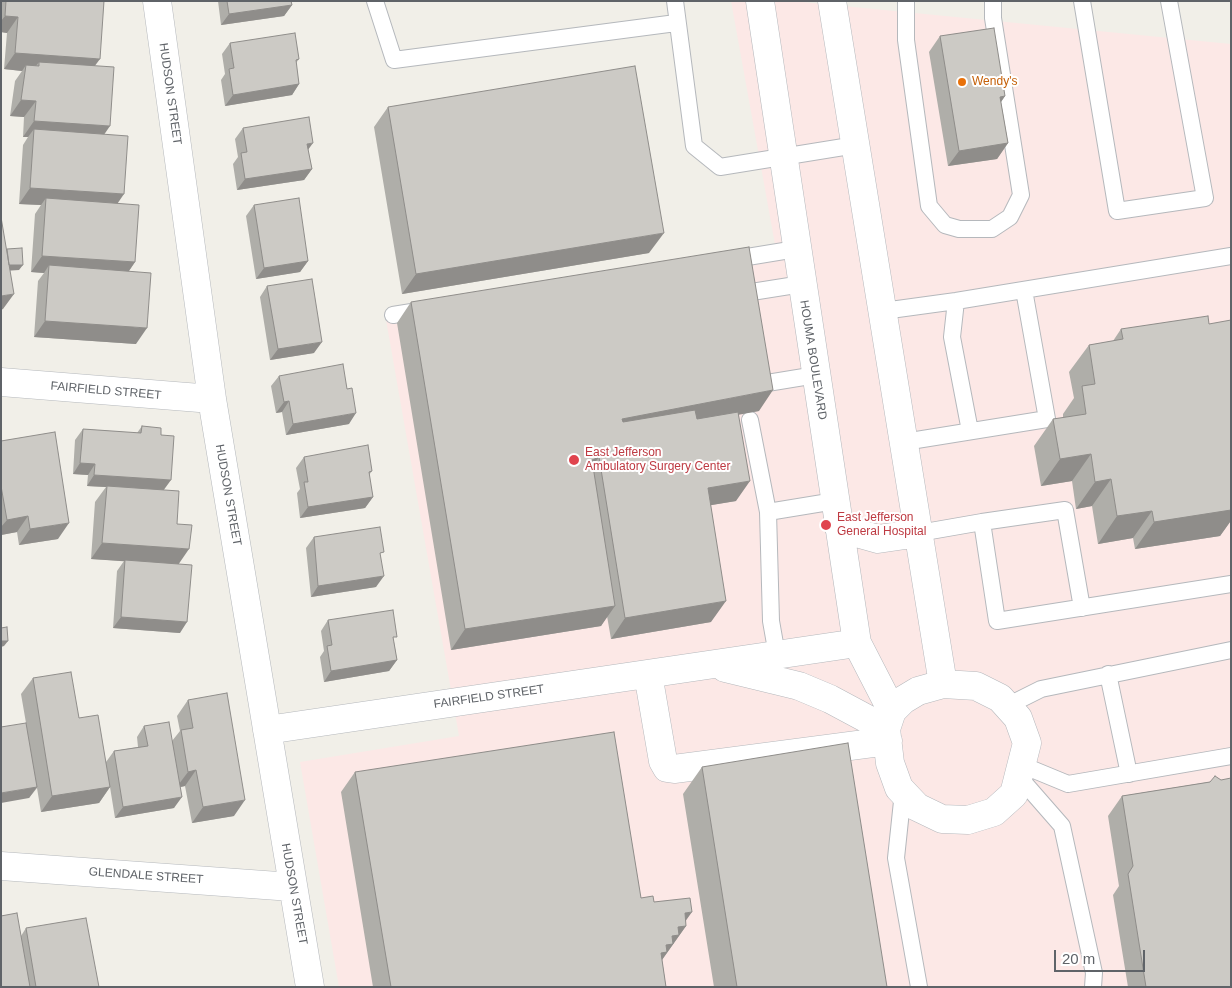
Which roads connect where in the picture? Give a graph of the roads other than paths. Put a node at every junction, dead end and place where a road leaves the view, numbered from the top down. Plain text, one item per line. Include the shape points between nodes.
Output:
1 (157, 1) edge
2 (375, 1) edge
3 (675, 1) edge
4 (760, 1) edge
5 (832, 1) edge
6 (906, 1) edge
7 (993, 1) edge
8 (1082, 1) edge
9 (1169, 1) edge
10 (676, 23) junction
11 (856, 145) junction
12 (782, 156) junction
13 (796, 248) junction
14 (1231, 256) edge
15 (716, 262) edge
16 (802, 284) junction
17 (1024, 290) junction
18 (739, 294) edge
19 (956, 301) junction
20 (442, 307) edge
21 (883, 311) junction
22 (393, 315) dead end
23 (816, 375) junction
24 (1, 382) edge
25 (755, 385) edge
26 (212, 399) junction
27 (750, 420) edge
28 (970, 431) junction
29 (904, 442) junction
30 (835, 501) junction
31 (768, 512) junction
32 (982, 522) junction
33 (840, 528) junction
34 (919, 532) junction
35 (1231, 584) edge
36 (1082, 608) junction
37 (857, 643) junction
38 (1231, 650) edge
39 (777, 655) junction
40 (712, 665) junction
41 (648, 674) junction
42 (1108, 674) junction
43 (943, 684) junction
44 (1007, 706) junction
45 (889, 727) junction
46 (267, 730) junction
47 (1231, 756) edge
48 (1021, 771) junction
49 (1129, 774) junction
50 (903, 792) junction
51 (1, 866) edge
52 (292, 887) junction
53 (310, 987) edge
54 (919, 987) edge
55 (1093, 987) edge

1 - 26 street, HUDSON STREET
2 - 10 lane via 394,60
3 - 10 lane
4 - 12 street, HOUMA BOULEVARD
5 - 11 street
6 - 7 lane via 906,40 929,206 945,225 960,229 992,229 1010,217 1021,195
8 - 9 lane via 1117,211 1205,198
10 - 12 lane via 694,146 720,167
11 - 12 lane
11 - 21 street
12 - 13 street, HOUMA BOULEVARD
13 - 15 lane
13 - 16 street, HOUMA BOULEVARD
14 - 17 lane
16 - 18 lane
16 - 23 street, HOUMA BOULEVARD
17 - 19 lane
17 - 28 lane via 1047,419
19 - 21 lane
19 - 28 lane via 952,337
20 - 22 lane
21 - 29 street
23 - 25 lane
23 - 30 street, HOUMA BOULEVARD
24 - 26 street, FAIRFIELD STREET
26 - 46 street, HUDSON STREET
27 - 31 lane
28 - 29 lane
29 - 34 street
30 - 31 lane
30 - 33 street, HOUMA BOULEVARD
31 - 39 lane via 771,621
32 - 34 lane
32 - 36 lane via 1065,510
32 - 36 lane via 997,621
33 - 34 street via 878,539
33 - 37 street, HOUMA BOULEVARD
34 - 43 street
35 - 36 lane
37 - 39 street, FAIRFIELD STREET
37 - 45 street, HOUMA BOULEVARD
38 - 42 lane
39 - 40 street, FAIRFIELD STREET
40 - 41 street, FAIRFIELD STREET
40 - 45 street, FAIRFIELD STREET via 799,686
41 - 45 street via 663,761 667,768
41 - 46 street, FAIRFIELD STREET
42 - 44 lane via 1041,689
42 - 49 lane
43 - 44 street via 976,686 1000,698
43 - 45 street via 918,691 902,700
44 - 48 street via 1018,718 1027,743
45 - 50 street via 890,763
46 - 52 street, HUDSON STREET
47 - 49 lane
48 - 49 lane via 1068,784
48 - 50 street via 1014,794 994,812 968,820 942,819 917,807
48 - 55 lane via 1062,826 1094,972
50 - 54 lane via 896,858
51 - 52 street, GLENDALE STREET
52 - 53 street, HUDSON STREET

